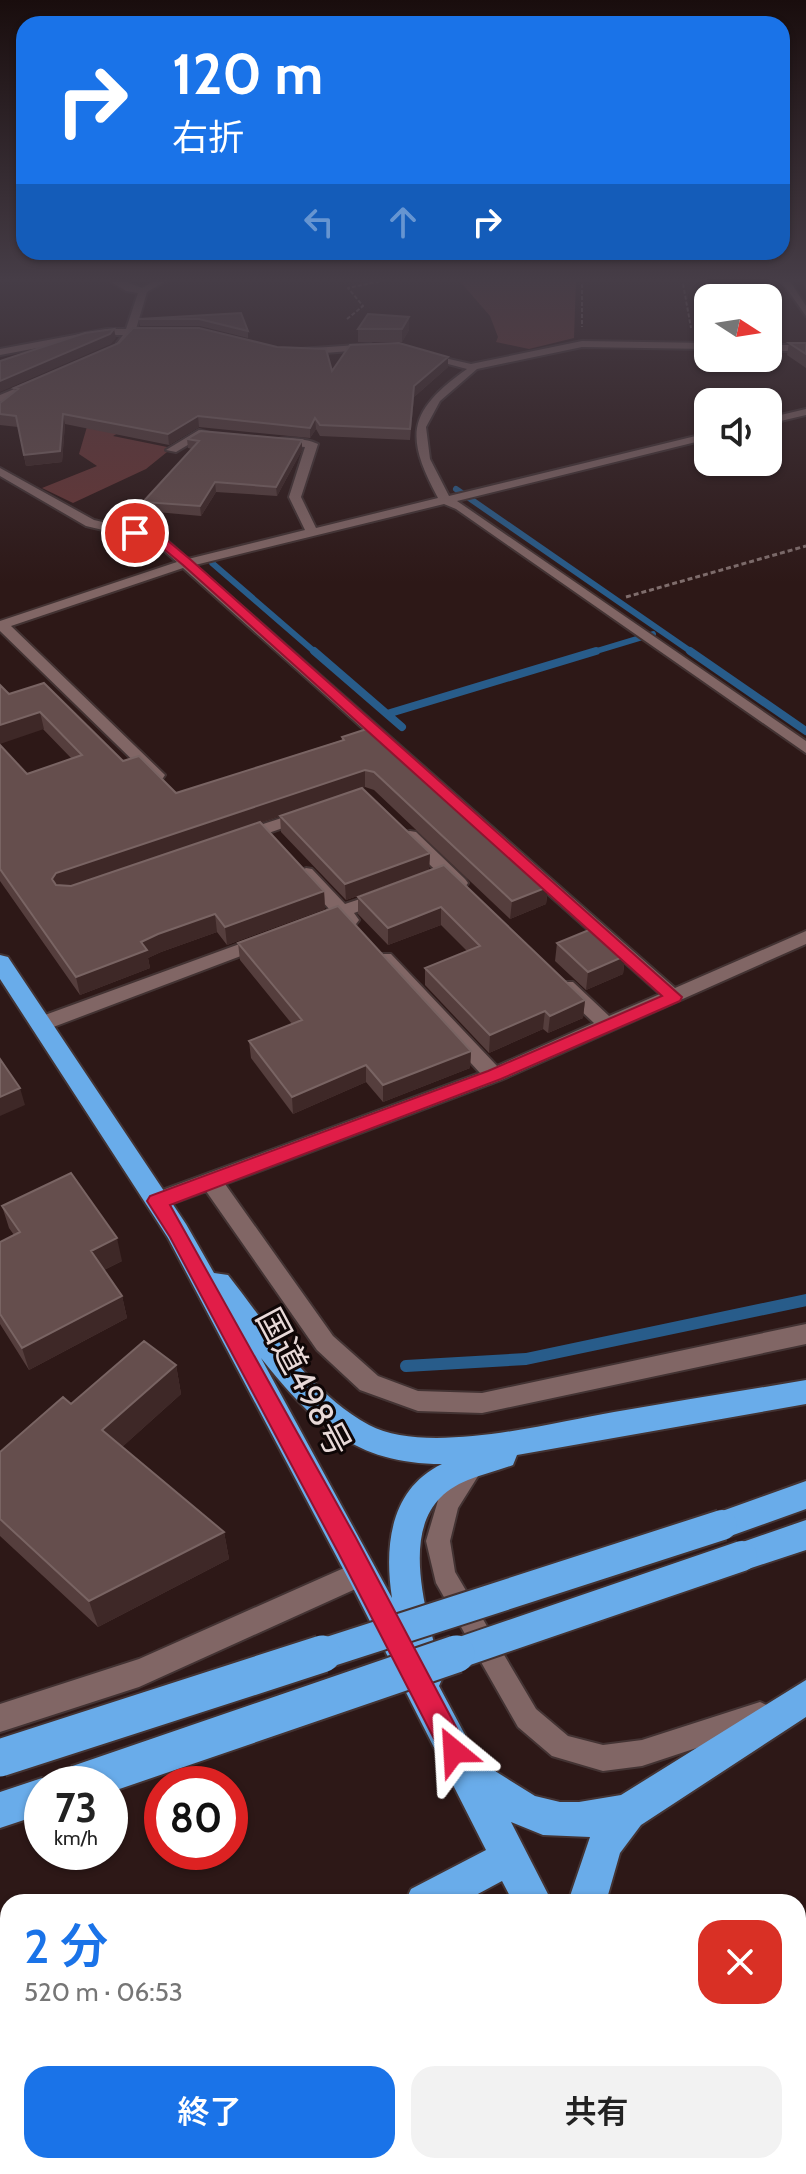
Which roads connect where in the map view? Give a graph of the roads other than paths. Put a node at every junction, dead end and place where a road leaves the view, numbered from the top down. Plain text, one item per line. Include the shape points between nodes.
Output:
1 (44, 379) edge
2 (461, 379) edge
3 (0, 399) edge
4 (806, 412) edge
5 (782, 418) edge
6 (230, 438) edge
7 (694, 439) edge
8 (258, 441) edge
9 (172, 450) dead end
10 (0, 471) edge
11 (445, 500) junction
12 (312, 532) junction
13 (187, 563) junction
14 (1, 625) edge
15 (806, 748) edge
16 (168, 787) edge
17 (323, 809) edge
18 (397, 824) edge
19 (223, 844) edge
20 (294, 860) edge
21 (395, 892) edge
22 (470, 894) edge
23 (342, 911) junction
24 (806, 937) edge
25 (0, 962) edge
26 (551, 971) edge
27 (674, 997) junction
28 (41, 1024) junction
29 (608, 1026) junction
30 (494, 1075) junction
31 (211, 1181) junction
32 (157, 1201) junction
33 (177, 1231) junction
34 (806, 1334) edge
35 (806, 1392) edge
36 (572, 1433) junction
37 (474, 1465) junction
38 (806, 1495) edge
39 (806, 1535) edge
40 (362, 1573) junction
41 (800, 1701) edge
42 (432, 1707) junction
43 (0, 1718) edge
44 (0, 1758) edge
45 (128, 1767) edge
46 (466, 1773) junction
47 (24, 1802) edge
48 (0, 1810) edge
49 (628, 1812) junction
50 (509, 1858) junction
51 (439, 1894) edge
52 (529, 1894) edge
53 (589, 1894) edge

1 - 3 street
2 - 11 street via 435,399 419,429 423,458
4 - 5 street
6 - 9 street via 199,433
7 - 11 street
8 - 12 street via 312,444 295,497
10 - 13 street via 90,523 158,539
11 - 12 street
11 - 15 street
12 - 13 street
13 - 14 street
13 - 27 street
14 - 16 street
17 - 19 street via 270,834
18 - 22 street via 441,874
20 - 23 street
21 - 23 street
23 - 28 street
23 - 30 street
24 - 27 street
25 - 28 highway, 国道498号
26 - 29 street
27 - 29 street
28 - 32 highway, 国道498号
29 - 30 street
30 - 31 street
31 - 32 street
31 - 34 street via 325,1343 369,1383 418,1401 482,1403
32 - 33 highway, 国道498号
33 - 36 highway via 325,1410 358,1434 400,1448 439,1451
33 - 40 highway, 国道498号
35 - 36 highway
36 - 37 highway
37 - 41 lane via 447,1504 438,1541 444,1575 527,1718 561,1747 603,1758 642,1753
37 - 42 highway via 430,1487 413,1507 405,1533 403,1565
38 - 44 highway, bridge
39 - 45 highway, bridge
40 - 42 highway, 国道498号
40 - 43 street via 201,1648 63,1703
41 - 49 highway
42 - 46 highway, 国道498号
46 - 49 highway via 514,1807 549,1821 588,1822
46 - 50 highway, 国道498号
47 - 48 highway
49 - 53 highway via 605,1844
50 - 51 highway
50 - 52 highway, 国道498号

